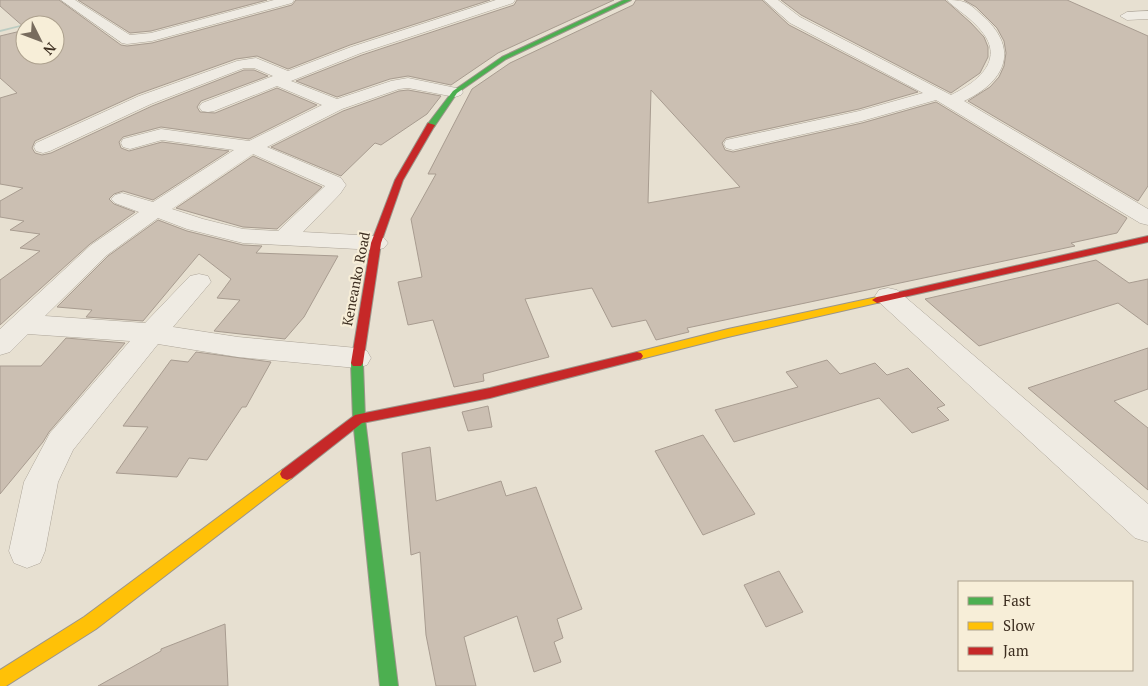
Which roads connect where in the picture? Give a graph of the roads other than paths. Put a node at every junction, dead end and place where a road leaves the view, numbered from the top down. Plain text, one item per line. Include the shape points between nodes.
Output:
1 (67, 0) edge
2 (288, 0) edge
3 (509, 0) edge
4 (628, 0) edge
5 (770, 0) edge
6 (953, 0) edge
7 (1148, 15) edge
8 (1127, 16) dead end
9 (281, 78) junction
10 (455, 92) junction
11 (944, 97) junction
12 (336, 105) junction
13 (208, 107) dead end
14 (130, 144) dead end
15 (733, 144) dead end
16 (43, 147) dead end
17 (252, 148) junction
18 (122, 199) dead end
19 (154, 210) junction
20 (1148, 218) edge
21 (284, 238) junction
22 (1148, 239) edge
23 (376, 243) junction
24 (198, 282) dead end
25 (888, 296) junction
26 (23, 324) junction
27 (152, 333) junction
28 (0, 345) edge
29 (357, 358) junction
30 (358, 419) junction
31 (1148, 526) edge
32 (28, 550) dead end
33 (0, 680) edge
34 (389, 686) edge

1 - 2 street via 127,40 152,37
3 - 9 street
4 - 10 street, Keneanko Road via 504,58
5 - 11 street via 795,20
6 - 11 street via 968,9 991,31 998,55 987,79 977,88
7 - 8 street
9 - 12 street
9 - 13 street
9 - 16 street via 256,63 242,64 145,100
10 - 12 street via 408,82
10 - 23 street, Keneanko Road via 432,123 399,180
11 - 15 street
11 - 20 street
12 - 17 street
14 - 17 street via 161,134
17 - 19 street
17 - 21 street via 336,185
18 - 19 street
19 - 21 street via 243,236
19 - 26 street via 99,250
21 - 23 street
22 - 25 street
23 - 29 street, Keneanko Road
24 - 27 street
25 - 30 street via 490,393
25 - 31 street
26 - 27 street
26 - 28 street
27 - 29 street via 238,347
27 - 32 street via 61,442 42,482
29 - 30 street, Keneanko Road
30 - 33 street via 90,623
30 - 34 street, Keneanko Road

